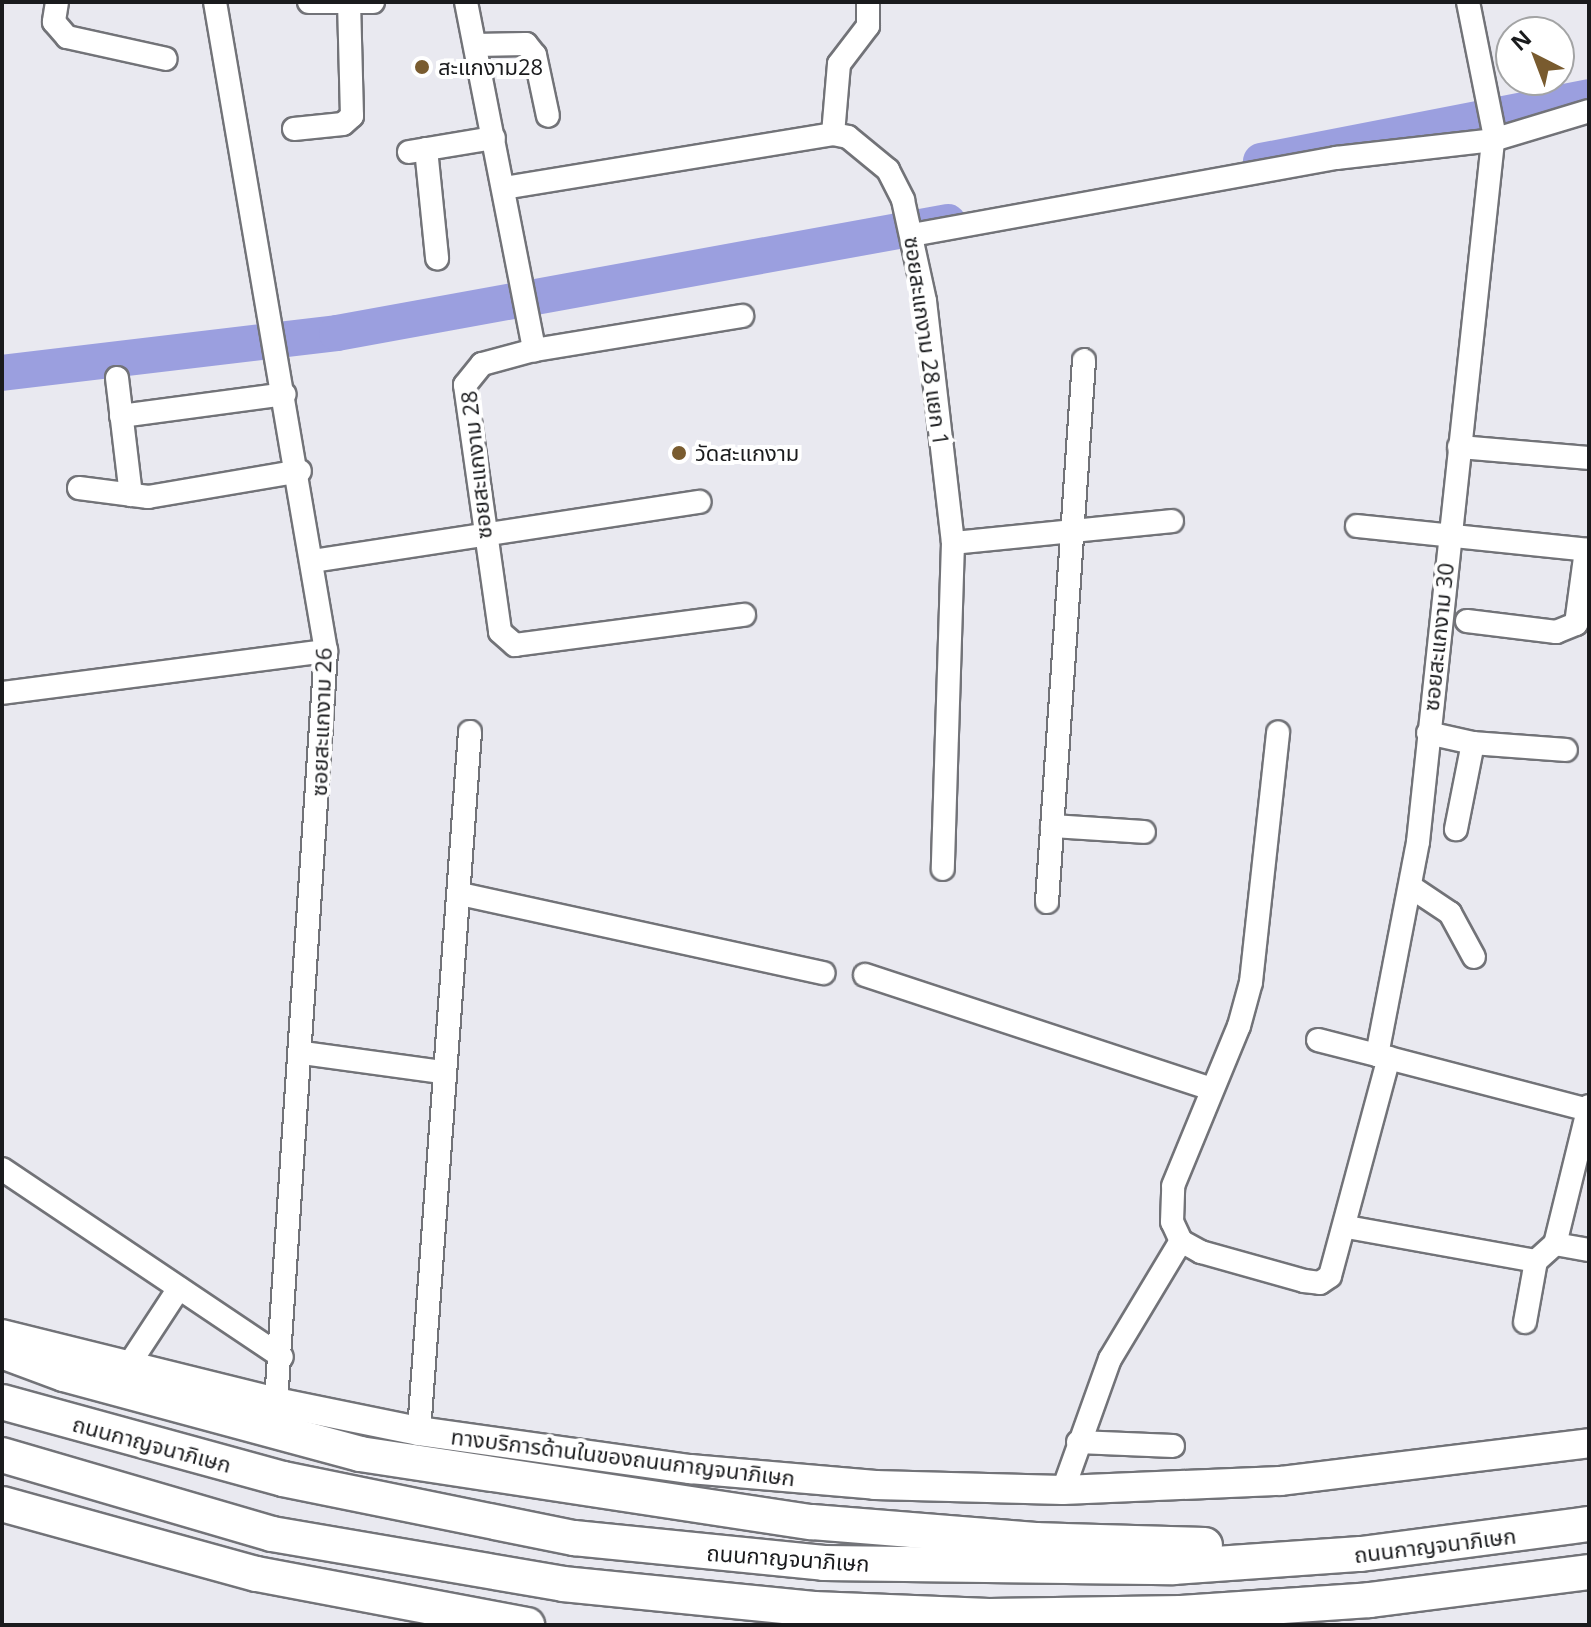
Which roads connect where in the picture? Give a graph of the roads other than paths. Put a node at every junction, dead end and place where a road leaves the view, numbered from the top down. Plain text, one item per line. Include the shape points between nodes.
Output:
1 (57, 2) edge
2 (215, 2) edge
3 (309, 2) edge
4 (373, 2) edge
5 (466, 2) edge
6 (868, 2) edge
7 (1468, 2) edge
8 (349, 3) edge
9 (475, 45) junction
10 (166, 59) dead end
11 (1589, 111) edge
12 (548, 116) dead end
13 (294, 129) dead end
14 (833, 134) junction
15 (1493, 136) junction
16 (494, 138) junction
17 (504, 188) junction
18 (912, 233) junction
19 (437, 258) dead end
20 (742, 316) dead end
21 (534, 350) junction
22 (1084, 360) dead end
23 (117, 378) dead end
24 (285, 394) junction
25 (121, 416) junction
26 (1459, 447) junction
27 (1589, 458) edge
28 (300, 471) junction
29 (79, 488) dead end
30 (131, 495) junction
31 (700, 502) dead end
32 (1172, 521) dead end
33 (1357, 526) dead end
34 (483, 533) junction
35 (1069, 533) junction
36 (1448, 539) junction
37 (953, 543) junction
38 (1587, 550) edge
39 (313, 561) junction
40 (744, 615) dead end
41 (1467, 621) dead end
42 (326, 651) junction
43 (2, 693) edge
44 (470, 732) dead end
45 (1278, 732) dead end
46 (1428, 733) junction
47 (1473, 743) junction
48 (1566, 750) dead end
49 (1052, 826) junction
50 (1456, 829) dead end
51 (1144, 832) dead end
52 (943, 869) dead end
53 (1411, 887) junction
54 (461, 894) junction
55 (1047, 902) dead end
56 (1474, 957) dead end
57 (823, 973) dead end
58 (865, 975) dead end
59 (1318, 1040) dead end
60 (303, 1053) junction
61 (1383, 1056) junction
62 (442, 1072) junction
63 (1212, 1089) junction
64 (1588, 1108) edge
65 (2, 1169) edge
66 (1347, 1227) junction
67 (1181, 1241) junction
68 (1555, 1244) junction
69 (1589, 1250) edge
70 (1536, 1261) junction
71 (179, 1288) junction
72 (1525, 1322) dead end
73 (2, 1334) edge
74 (2, 1351) edge
75 (282, 1357) junction
76 (128, 1366) junction
77 (2, 1402) edge
78 (276, 1402) junction
79 (419, 1431) junction
80 (1078, 1442) junction
81 (1589, 1443) edge
82 (1173, 1446) dead end
83 (2, 1455) edge
84 (1063, 1490) junction
85 (2, 1504) edge
86 (1589, 1524) edge
87 (1465, 1542) junction
88 (1589, 1572) edge
89 (1370, 1600) junction
90 (527, 1625) edge
91 (1217, 1625) edge

1 - 10 street via 54,22 67,37
2 - 24 street, ซอยสะแกงาม 26
3 - 8 street
4 - 8 street
5 - 9 street
6 - 14 street via 868,26 836,75
7 - 15 street, ซอยสะแกงาม 30
8 - 13 street via 352,116 343,124
9 - 12 street via 526,44 535,55
9 - 16 street
11 - 15 street
14 - 17 street
14 - 18 street, ซอยสะแกงาม 28 แยก 1 via 848,137 879,159 903,200
15 - 18 street via 1336,158
15 - 26 street, ซอยสะแกงาม 30
16 - 17 street
16 - 19 street via 418,150
17 - 21 street
18 - 37 street, ซอยสะแกงาม 28 แยก 1
20 - 21 street, ซอยสะแกงาม 28
21 - 34 street, ซอยสะแกงาม 28 via 482,364 465,385
22 - 35 street
23 - 25 street
24 - 25 street
24 - 28 street, ซอยสะแกงาม 26
25 - 30 street
26 - 27 street
26 - 36 street, ซอยสะแกงาม 30
28 - 30 street via 148,497
28 - 39 street, ซอยสะแกงาม 26
29 - 30 street
31 - 34 street
32 - 35 street
33 - 36 street
34 - 39 street
34 - 40 street, ซอยสะแกงาม 28 via 500,632 515,645
35 - 37 street
35 - 49 street
36 - 38 street
36 - 46 street, ซอยสะแกงาม 30
37 - 52 street, ซอยสะแกงาม 28 แยก 1
38 - 41 street via 1576,624 1556,632
39 - 42 street, ซอยสะแกงาม 26
42 - 43 street
42 - 60 street, ซอยสะแกงาม 26
44 - 54 street
45 - 63 street via 1251,982
46 - 47 street
46 - 53 street, ซอยสะแกงาม 30
47 - 48 street
47 - 50 street
49 - 51 street
49 - 55 street
53 - 56 street via 1450,913
53 - 61 street, ซอยสะแกงาม 30
54 - 57 street
54 - 62 street
58 - 63 street
59 - 61 street
60 - 62 street
60 - 75 street, ซอยสะแกงาม 26
61 - 64 street
61 - 66 street, ซอยสะแกงาม 30
62 - 79 street
63 - 67 street via 1173,1186 1172,1222
64 - 68 street
65 - 71 street
66 - 67 street, ซอยสะแกงาม 30 via 1330,1276 1320,1283 1201,1252
66 - 70 street
67 - 80 street via 1110,1359
68 - 69 street
68 - 70 street
70 - 72 street
71 - 75 street
71 - 76 street
73 - 76 main road, ทางบริการด้านในของถนนกาญจนาภิเษก
74 - 87 highway via 64,1374 360,1454 747,1515 1049,1540
75 - 78 street, ซอยสะแกงาม 26
76 - 78 main road, ทางบริการด้านในของถนนกาญจนาภิเษก
77 - 87 highway, ถนนกาญจนาภิเษก via 283,1479 574,1538 707,1553 904,1566 1087,1569 1265,1562
78 - 79 main road, ทางบริการด้านในของถนนกาญจนาภิเษก
79 - 84 main road, ทางบริการด้านในของถนนกาญจนาภิเษก via 690,1469 875,1485
80 - 82 street
80 - 84 street
81 - 84 main road, ทางบริการด้านในของถนนกาญจนาภิเษก via 1295,1480
83 - 89 highway via 272,1534 646,1594 814,1609 989,1616 1181,1613
85 - 90 highway via 257,1574
86 - 87 highway, ถนนกาญจนาภิเษก
88 - 89 highway
89 - 91 highway

